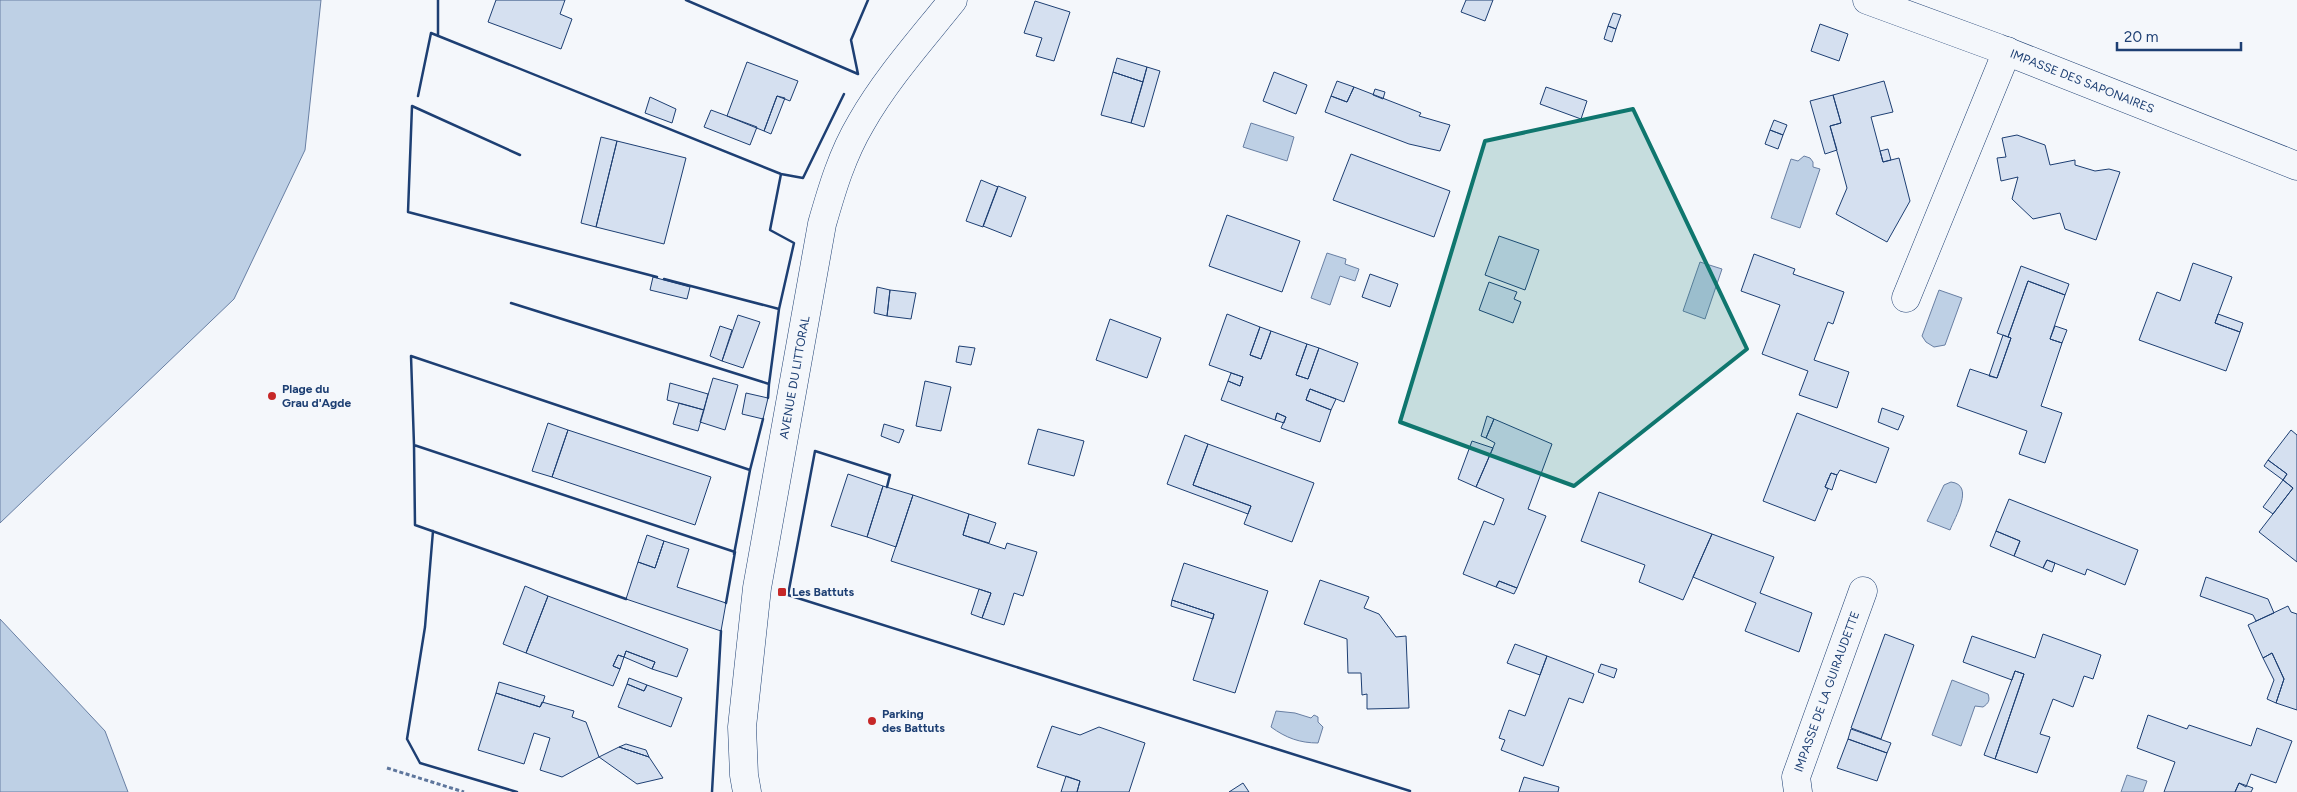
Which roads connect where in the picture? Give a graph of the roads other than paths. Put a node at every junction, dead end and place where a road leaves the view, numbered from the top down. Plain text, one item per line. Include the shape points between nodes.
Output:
1 (953, 0) edge
2 (1867, 0) edge
3 (2006, 51) junction
4 (2297, 166) edge
5 (1906, 298) dead end
6 (1863, 591) dead end
7 (747, 792) edge
8 (1798, 792) edge

1 - 7 street, AVENUE DU LITTORAL via 889,79 860,124 837,173 822,224 757,588 742,727
2 - 3 street, IMPASSE DES SAPONAIRES
3 - 4 street, IMPASSE DES SAPONAIRES
3 - 5 street
6 - 8 street, IMPASSE DE LA GUIRAUDETTE via 1796,777

